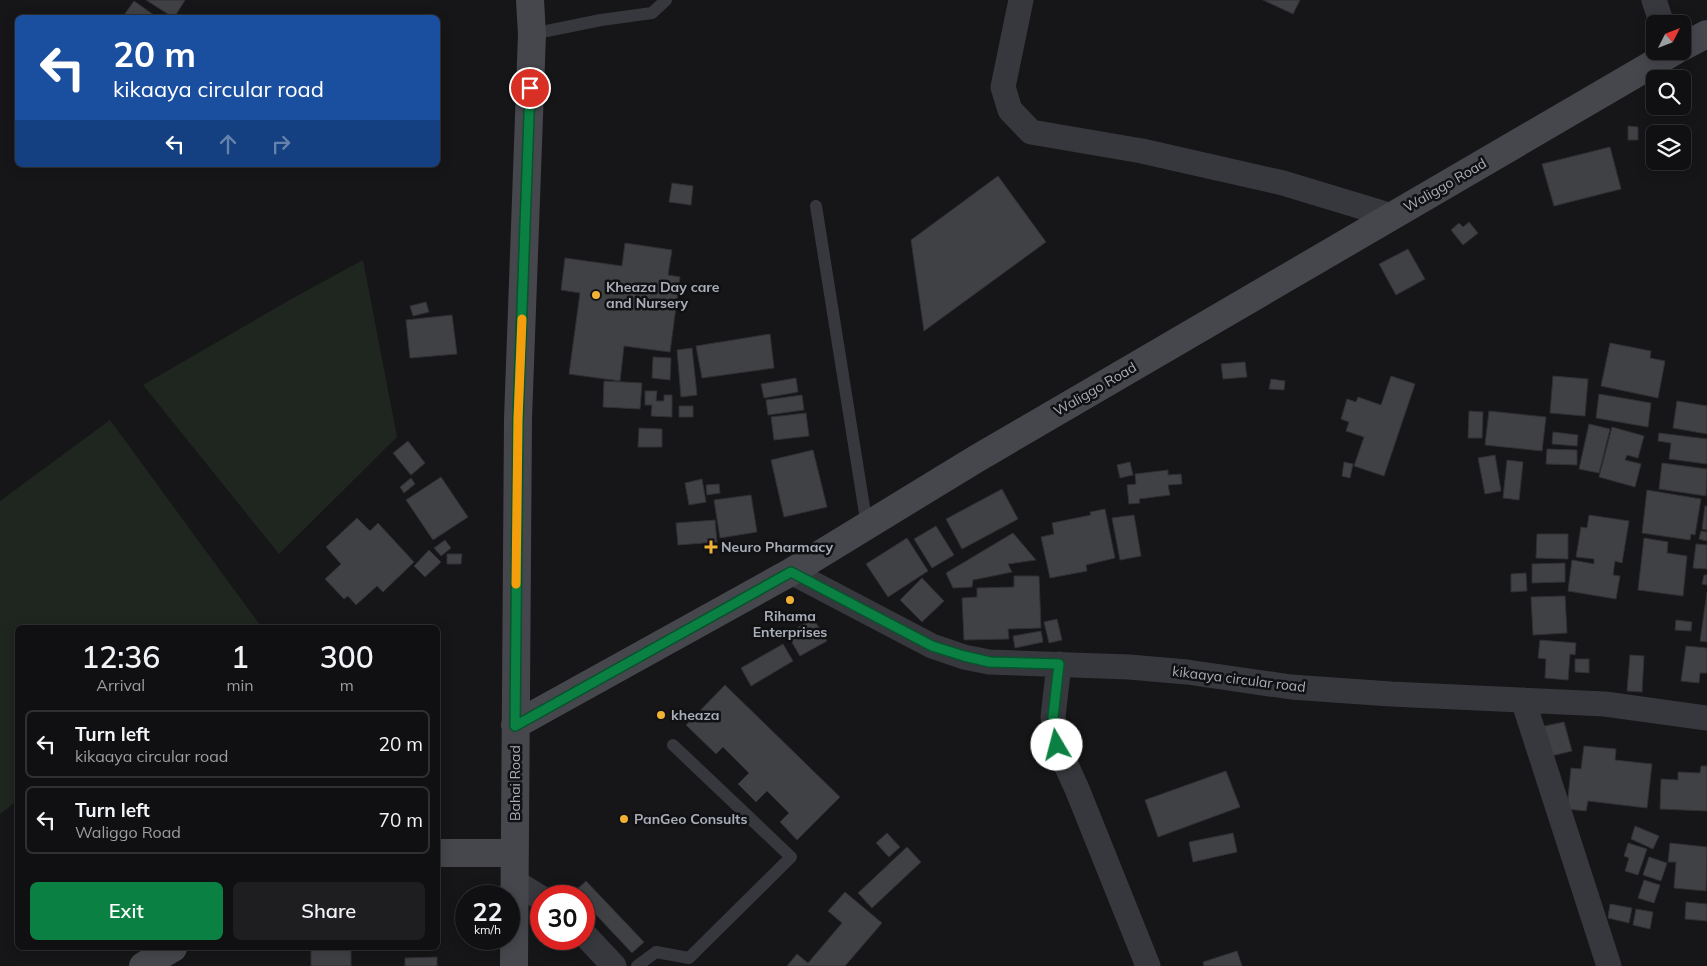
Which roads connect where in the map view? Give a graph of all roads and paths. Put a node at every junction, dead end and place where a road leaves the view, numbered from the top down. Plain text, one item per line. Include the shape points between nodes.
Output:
1 (530, 0) edge
2 (666, 0) edge
3 (1021, 0) edge
4 (1654, 0) edge
5 (1659, 15) edge
6 (532, 34) junction
7 (1707, 34) edge
8 (1691, 42) edge
9 (1660, 60) edge
10 (816, 206) dead end
11 (1392, 216) junction
12 (866, 526) junction
13 (791, 572) junction
14 (1059, 664) junction
15 (1523, 700) junction
16 (1707, 718) edge
17 (515, 726) junction
18 (673, 745) dead end
19 (440, 853) edge
20 (514, 853) junction
21 (515, 882) junction
22 (530, 891) edge
23 (595, 946) edge
24 (170, 950) edge
25 (143, 966) edge
26 (514, 966) edge
27 (614, 966) edge
28 (637, 966) edge
29 (1148, 966) edge
30 (1609, 966) edge

1 - 6 street, Bahai Road
2 - 6 lane via 652,13
3 - 11 street via 1003,87 1010,110 1031,132 1142,151 1283,183
4 - 5 street
6 - 17 street, Bahai Road via 518,419
7 - 8 street, Waliggo Road
9 - 11 street, Waliggo Road
10 - 12 lane
11 - 12 street, Waliggo Road
12 - 13 street, Waliggo Road
13 - 14 street, kikaaya circular road via 932,646 990,662
13 - 17 street, Waliggo Road
14 - 15 street, kikaaya circular road via 1187,672 1291,687
14 - 29 street via 1053,717 1057,745
15 - 16 street, kikaaya circular road via 1605,704
15 - 30 street
17 - 20 street, Bahai Road
18 - 28 lane via 791,857 689,958 656,952
19 - 20 street
20 - 21 street, Bahai Road
21 - 22 street
21 - 26 street, Bahai Road
23 - 27 street
24 - 25 street

